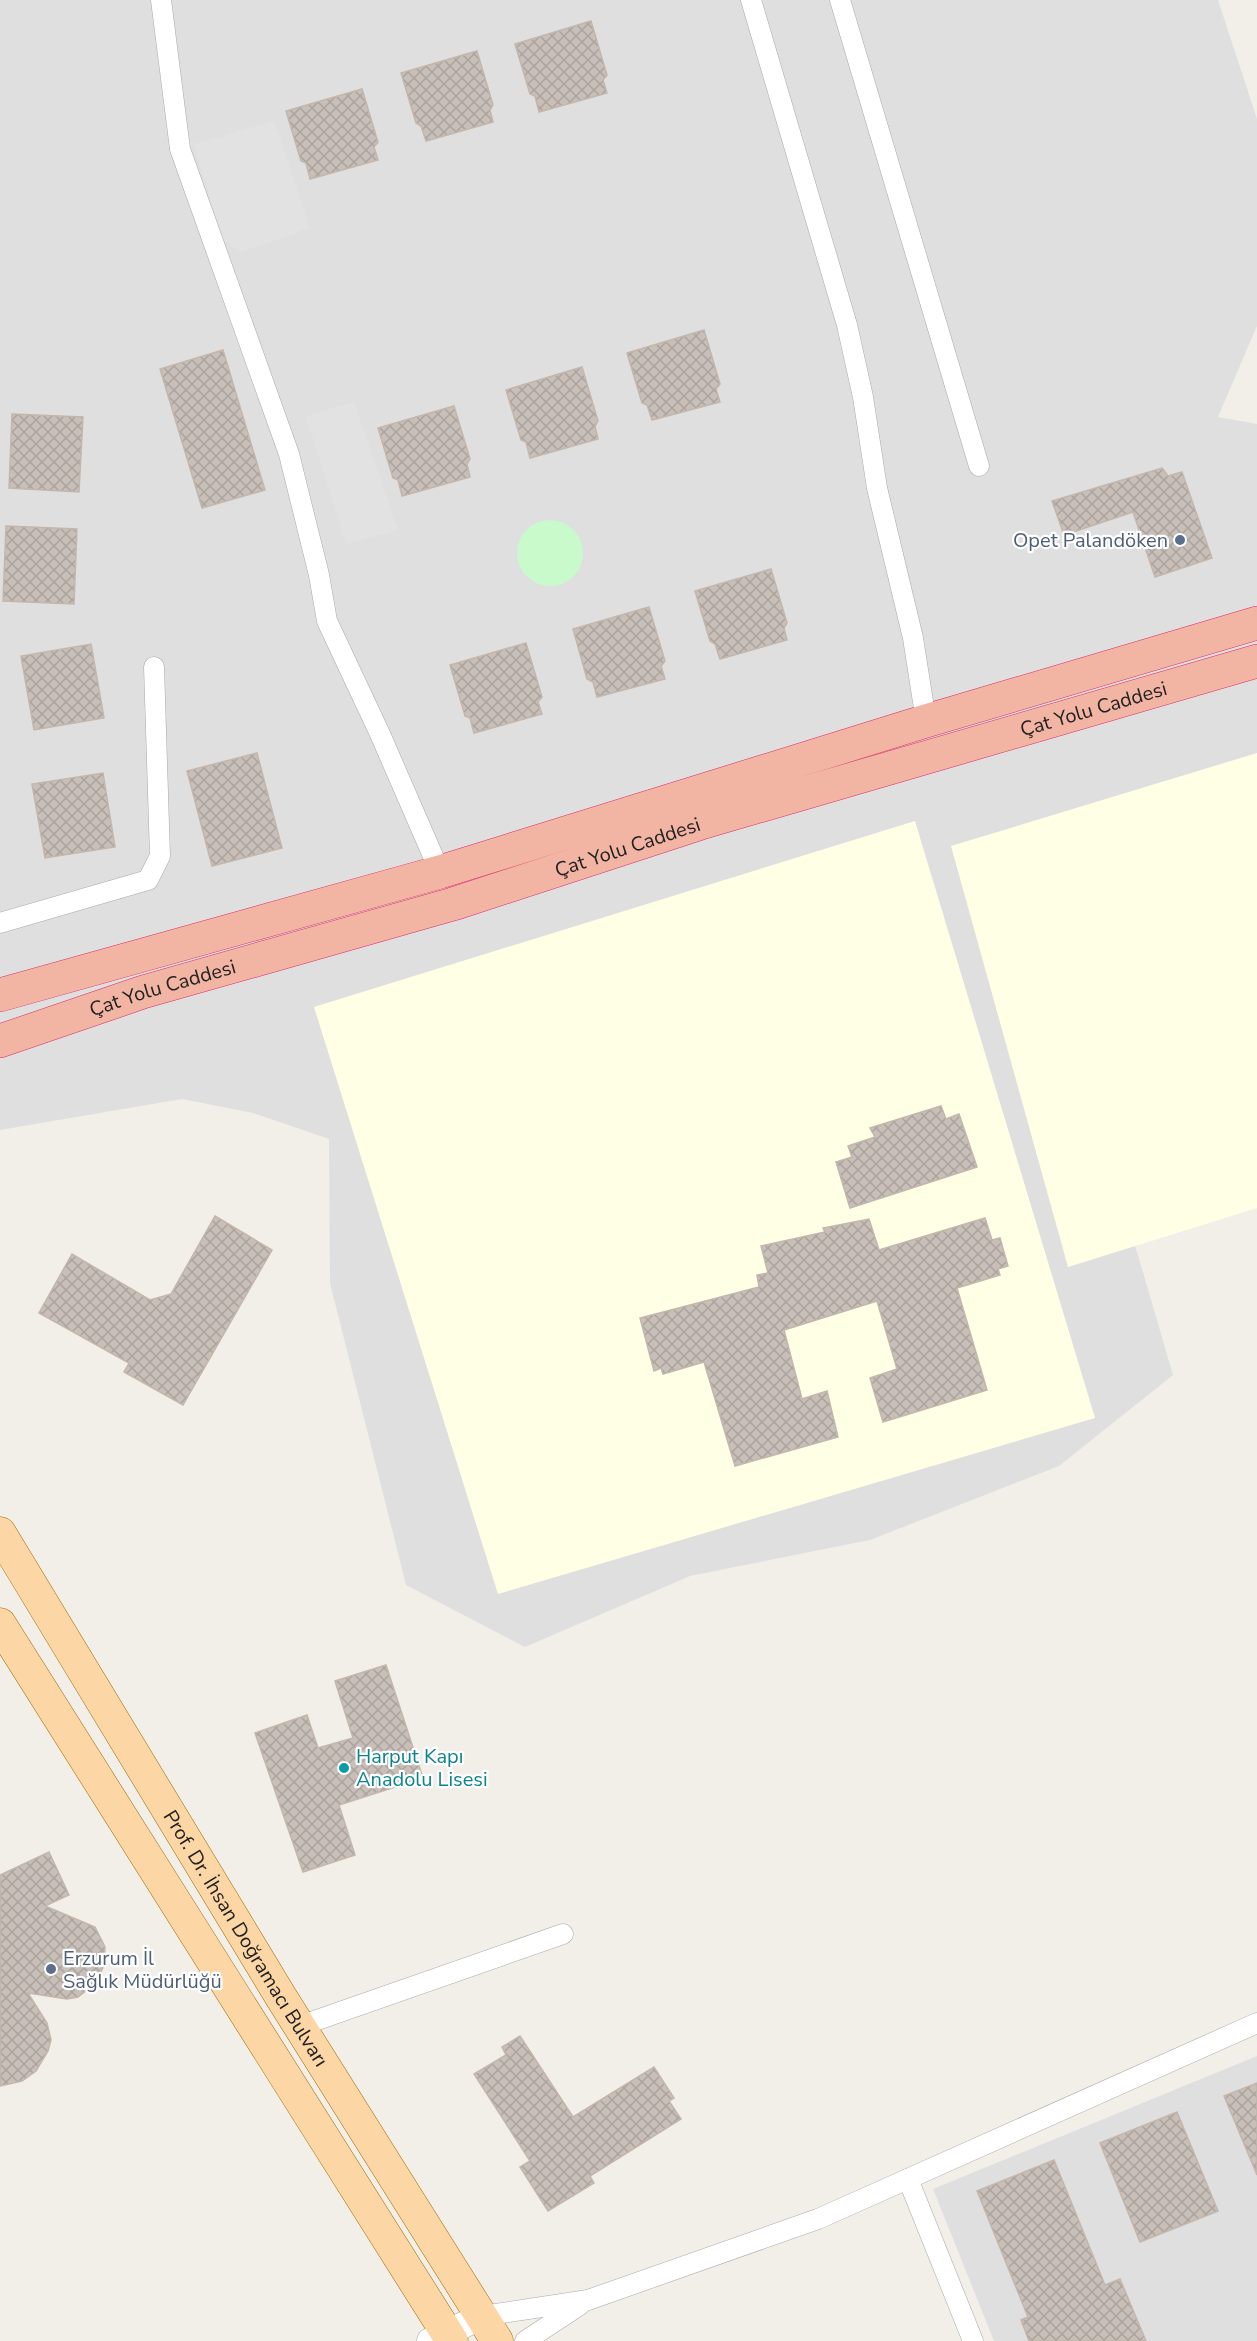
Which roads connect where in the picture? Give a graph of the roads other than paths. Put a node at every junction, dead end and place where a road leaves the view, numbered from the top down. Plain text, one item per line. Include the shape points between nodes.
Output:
1 (161, 0) edge
2 (751, 0) edge
3 (840, 0) edge
4 (979, 466) dead end
5 (1257, 623) edge
6 (1257, 661) edge
7 (154, 667) dead end
8 (926, 721) junction
9 (440, 872) junction
10 (0, 923) edge
11 (0, 995) edge
12 (0, 1041) edge
13 (0, 1533) edge
14 (0, 1624) edge
15 (563, 1934) dead end
16 (1257, 2023) edge
17 (300, 2026) junction
18 (908, 2179) junction
19 (588, 2300) junction
20 (490, 2329) edge
21 (444, 2339) edge
22 (525, 2341) edge
23 (973, 2341) edge

1 - 9 street via 180,149 288,454 327,621
2 - 8 street via 847,325 877,488 913,638
3 - 4 street
5 - 8 highway, Çat Yolu Caddesi
6 - 12 highway, Çat Yolu Caddesi via 701,823 453,904 143,992
7 - 10 street via 160,856 148,880
8 - 9 highway, Çat Yolu Caddesi
9 - 11 highway, Çat Yolu Caddesi
13 - 17 main road, Prof. Dr. İhsan Doğramacı Bulvarı
14 - 21 main road, Prof. Dr. İhsan Doğramacı Bulvarı
15 - 17 street
16 - 18 street
17 - 20 main road, Prof. Dr. İhsan Doğramacı Bulvarı
18 - 19 street via 818,2219
18 - 23 street
19 - 20 street
19 - 22 street
20 - 21 street

